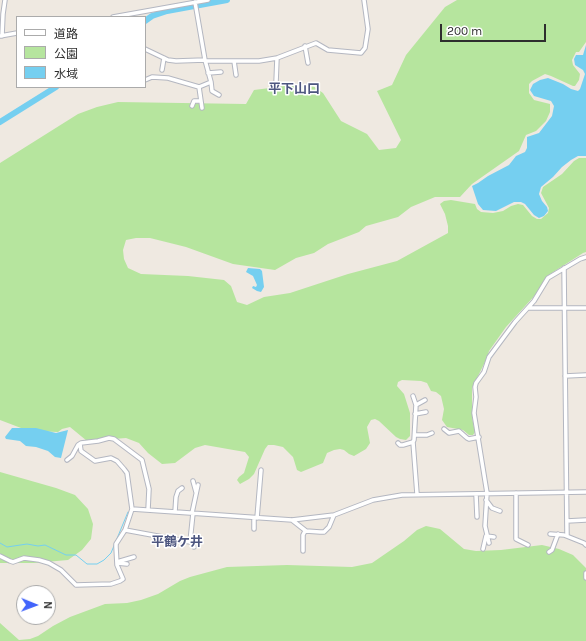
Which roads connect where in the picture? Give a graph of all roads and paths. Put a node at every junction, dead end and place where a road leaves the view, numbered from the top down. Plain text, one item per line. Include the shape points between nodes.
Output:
1 (5, 0) edge
2 (180, 0) edge
3 (208, 0) edge
4 (364, 0) edge
5 (2, 4) edge
6 (181, 5) junction
7 (196, 5) junction
8 (119, 16) edge
9 (16, 33) edge
10 (1, 36) edge
11 (305, 46) junction
12 (146, 49) edge
13 (164, 58) junction
14 (277, 58) junction
15 (206, 60) junction
16 (234, 61) junction
17 (308, 62) dead end
18 (162, 70) dead end
19 (221, 72) dead end
20 (208, 73) junction
21 (236, 75) dead end
22 (146, 80) edge
23 (211, 82) junction
24 (276, 82) dead end
25 (199, 87) junction
26 (219, 95) dead end
27 (201, 101) junction
28 (192, 106) dead end
29 (202, 108) dead end
30 (586, 257) edge
31 (564, 268) junction
32 (528, 308) junction
33 (564, 308) junction
34 (586, 308) edge
35 (586, 375) edge
36 (565, 376) junction
37 (414, 396) dead end
38 (425, 400) dead end
39 (416, 405) junction
40 (426, 412) dead end
41 (415, 414) junction
42 (444, 429) dead end
43 (432, 433) dead end
44 (415, 435) junction
45 (478, 437) junction
46 (413, 442) junction
47 (398, 443) dead end
48 (80, 444) junction
49 (67, 460) dead end
50 (261, 470) dead end
51 (193, 481) dead end
52 (198, 485) dead end
53 (182, 488) dead end
54 (567, 492) junction
55 (586, 492) edge
56 (197, 493) junction
57 (487, 493) junction
58 (516, 493) junction
59 (418, 494) junction
60 (476, 494) junction
61 (486, 500) junction
62 (132, 509) junction
63 (148, 510) junction
64 (500, 511) dead end
65 (174, 512) junction
66 (193, 513) junction
67 (334, 515) junction
68 (476, 517) dead end
69 (256, 518) junction
70 (292, 520) junction
71 (567, 520) junction
72 (586, 520) edge
73 (254, 528) dead end
74 (125, 530) junction
75 (305, 531) junction
76 (550, 534) dead end
77 (558, 534) junction
78 (486, 536) junction
79 (567, 536) junction
80 (494, 537) dead end
81 (191, 541) junction
82 (489, 543) dead end
83 (528, 545) dead end
84 (586, 545) edge
85 (194, 547) dead end
86 (483, 549) dead end
87 (303, 551) dead end
88 (549, 552) dead end
89 (0, 556) edge
90 (134, 557) dead end
91 (117, 562) junction
92 (127, 564) dead end
93 (586, 573) edge
94 (586, 578) edge

1 - 5 street
2 - 6 street
3 - 7 street
4 - 11 street via 368,29 363,52 328,50 316,43
5 - 10 street
6 - 7 street
6 - 8 street
7 - 15 street
9 - 10 street
11 - 14 street
11 - 17 street
12 - 13 street
13 - 15 street via 176,61
13 - 18 street
14 - 16 street
14 - 24 street
15 - 16 street
15 - 20 street
16 - 21 street
19 - 20 street
20 - 23 street
22 - 25 street via 152,77 168,78
23 - 25 street
23 - 26 street via 212,91
25 - 27 street
27 - 28 street via 194,101
27 - 29 street
30 - 31 street
31 - 32 street via 548,278
31 - 33 street
32 - 33 street
32 - 45 street via 489,357 484,372 476,383 474,413
33 - 34 street
33 - 36 street
35 - 36 street
36 - 54 street
37 - 39 street
38 - 39 street
39 - 41 street
40 - 41 street
41 - 44 street
42 - 45 street via 449,433 459,431 469,439
43 - 44 street
44 - 46 street
45 - 57 street
46 - 47 street via 403,445
46 - 59 street
48 - 49 street
48 - 62 street via 81,452 95,461 111,458 124,469 127,473
48 - 63 street via 113,439 142,460 149,488
50 - 69 street
51 - 56 street
52 - 56 street
53 - 65 street via 178,491
54 - 55 street
54 - 58 street
54 - 71 street
56 - 66 street
57 - 58 street
57 - 60 street
57 - 61 street
58 - 83 street via 516,540
59 - 60 street
59 - 67 street via 373,500
60 - 68 street
61 - 64 street via 492,508
61 - 78 street
62 - 63 street
62 - 74 street
63 - 65 street
65 - 66 street
66 - 69 street
66 - 81 street
67 - 70 street
67 - 75 street via 324,532
69 - 70 street
69 - 73 street
70 - 75 street
71 - 72 street
71 - 79 street
74 - 81 street
74 - 91 street via 116,544
75 - 87 street
76 - 77 street
77 - 79 street
77 - 88 street
78 - 80 street
78 - 82 street
78 - 86 street
79 - 84 street
81 - 85 street
89 - 91 street via 13,562 24,558 49,563 61,570 76,585 100,585 120,581 123,579
90 - 91 street
91 - 92 street
93 - 94 street

